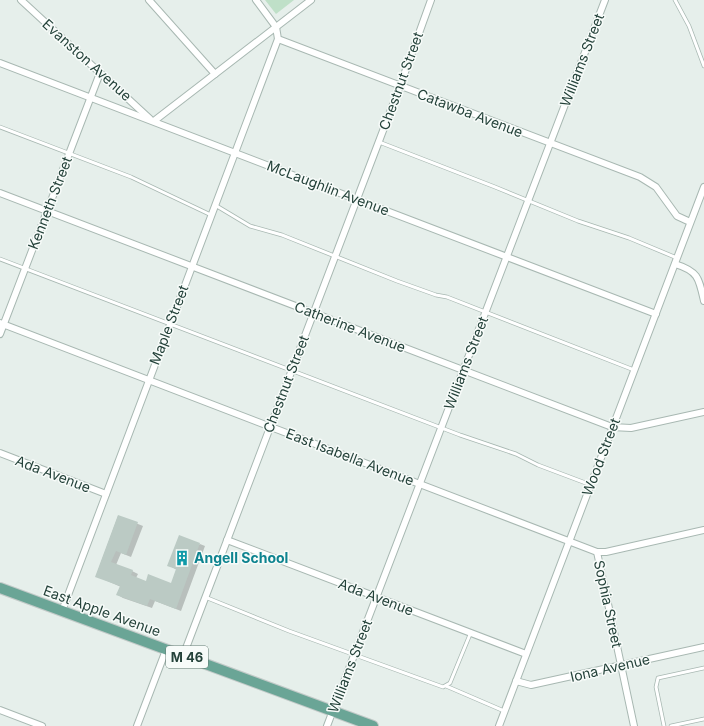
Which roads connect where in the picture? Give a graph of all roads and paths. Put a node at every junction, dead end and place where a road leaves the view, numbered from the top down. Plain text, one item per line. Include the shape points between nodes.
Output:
1 (21, 0) edge
2 (149, 0) edge
3 (256, 0) edge
4 (311, 0) edge
5 (431, 0) edge
6 (605, 0) edge
7 (675, 0) edge
8 (276, 27) junction
9 (278, 39) junction
10 (0, 63) edge
11 (704, 66) edge
12 (100, 73) junction
13 (215, 74) junction
14 (400, 86) junction
15 (91, 98) junction
16 (153, 121) junction
17 (0, 127) edge
18 (379, 142) junction
19 (550, 144) junction
20 (235, 153) junction
21 (69, 154) junction
22 (704, 187) edge
23 (0, 193) edge
24 (357, 199) junction
25 (528, 201) junction
26 (215, 205) junction
27 (47, 211) junction
28 (211, 215) junction
29 (690, 222) junction
30 (335, 256) junction
31 (507, 256) junction
32 (0, 259) edge
33 (676, 261) junction
34 (192, 267) junction
35 (25, 268) junction
36 (704, 297) edge
37 (314, 313) junction
38 (485, 313) junction
39 (656, 314) junction
40 (170, 323) junction
41 (2, 324) edge
42 (0, 334) edge
43 (291, 370) junction
44 (463, 370) junction
45 (634, 370) junction
46 (149, 380) junction
47 (704, 412) edge
48 (270, 426) junction
49 (612, 427) junction
50 (442, 428) junction
51 (0, 453) edge
52 (419, 484) junction
53 (591, 484) junction
54 (106, 494) junction
55 (704, 530) edge
56 (227, 540) junction
57 (569, 541) junction
58 (597, 552) junction
59 (0, 588) edge
60 (205, 597) junction
61 (376, 597) junction
62 (62, 611) junction
63 (471, 632) junction
64 (704, 647) edge
65 (166, 650) junction
66 (526, 654) junction
67 (354, 655) junction
68 (183, 656) junction
69 (621, 665) junction
70 (704, 668) edge
71 (516, 680) junction
72 (446, 686) junction
73 (0, 710) edge
74 (333, 711) junction
75 (504, 711) junction
76 (704, 721) edge
77 (42, 726) edge
78 (137, 726) edge
79 (327, 726) edge
80 (373, 726) edge
81 (499, 726) edge
82 (634, 726) edge
83 (664, 726) edge
84 (671, 726) edge
85 (681, 726) edge

1 - 12 street, Evanston Avenue
2 - 13 street
3 - 8 street
4 - 8 street
5 - 14 street, Chestnut Street
6 - 19 street, Williams Street
7 - 11 lane via 689,26
8 - 9 street
8 - 13 street
9 - 14 street, Catawba Avenue
9 - 20 street, Maple Street
10 - 15 street, McLaughlin Avenue
12 - 15 street, Kenneth Street
12 - 16 street, Evanston Avenue
13 - 16 street
14 - 18 street, Chestnut Street
14 - 19 street, Catawba Avenue
15 - 16 street, McLaughlin Avenue
15 - 21 street, Kenneth Street
16 - 20 street, McLaughlin Avenue
17 - 21 lane
18 - 24 street, Chestnut Street
18 - 25 lane
19 - 25 street, Williams Street
19 - 29 street, Catawba Avenue via 640,177 656,187 677,216
20 - 24 street, McLaughlin Avenue
20 - 26 street, Maple Street
21 - 27 street, Kenneth Street
21 - 28 lane via 131,177
22 - 29 street, Wood Street
23 - 27 street, Catherine Avenue
24 - 30 street, Chestnut Street
24 - 31 street, McLaughlin Avenue
25 - 31 street, Williams Street
25 - 33 lane
26 - 28 street, Maple Street
26 - 30 lane via 250,226
27 - 34 street, Catherine Avenue
27 - 35 street, Kenneth Street
28 - 34 street, Maple Street
29 - 33 street, Wood Street
30 - 37 street, Chestnut Street
30 - 38 lane
31 - 38 street, Williams Street
31 - 39 street, McLaughlin Avenue
32 - 35 lane
33 - 36 street via 696,274
33 - 39 street, Wood Street
34 - 37 street, Catherine Avenue
34 - 40 street, Maple Street
35 - 40 lane
35 - 41 street, Kenneth Street
37 - 43 street, Chestnut Street
37 - 44 street, Catherine Avenue
38 - 44 street, Williams Street
38 - 45 lane
39 - 45 street, Wood Street
40 - 43 lane
40 - 46 street, Maple Street
41 - 42 street, Kenneth Street
41 - 46 street, East Isabella Avenue
43 - 48 street, Chestnut Street
43 - 50 lane
44 - 49 street, Catherine Avenue
44 - 50 street, Williams Street
45 - 49 street, Wood Street
46 - 48 street, East Isabella Avenue
46 - 54 street, Maple Street
47 - 49 street, Catherine Avenue via 631,428
48 - 52 street, East Isabella Avenue
48 - 56 street, Chestnut Street
49 - 53 street, Wood Street
50 - 52 street, Williams Street
50 - 53 lane
51 - 54 street, Ada Avenue
52 - 57 street, East Isabella Avenue
52 - 61 street, Williams Street
53 - 57 street, Wood Street
54 - 62 street, Maple Street
55 - 58 street, East Isabella Avenue
56 - 60 street, Chestnut Street
56 - 61 street, Ada Avenue
57 - 58 street, East Isabella Avenue
57 - 66 street, Wood Street
58 - 69 street, Sophia Street
59 - 62 main road, East Apple Avenue / M 46
60 - 67 lane
60 - 68 street, Chestnut Street
61 - 63 street, Ada Avenue
61 - 67 street, Williams Street
62 - 65 main road, East Apple Avenue / M 46
63 - 66 street, Ada Avenue
63 - 72 lane via 450,683
64 - 69 street, Iona Avenue
65 - 68 main road, East Apple Avenue / M 46
65 - 78 street
66 - 71 street, Wood Street
67 - 72 lane
67 - 74 street, Williams Street
68 - 74 main road, East Apple Avenue / M 46
69 - 71 street, Iona Avenue via 531,685
69 - 82 street, Sophia Street
70 - 83 lane via 658,678 656,687
71 - 75 street, Wood Street
72 - 75 lane
73 - 77 street
74 - 79 street, Williams Street
74 - 80 main road, East Apple Avenue / M 46
75 - 81 street, Wood Street
76 - 85 lane
84 - 85 lane

